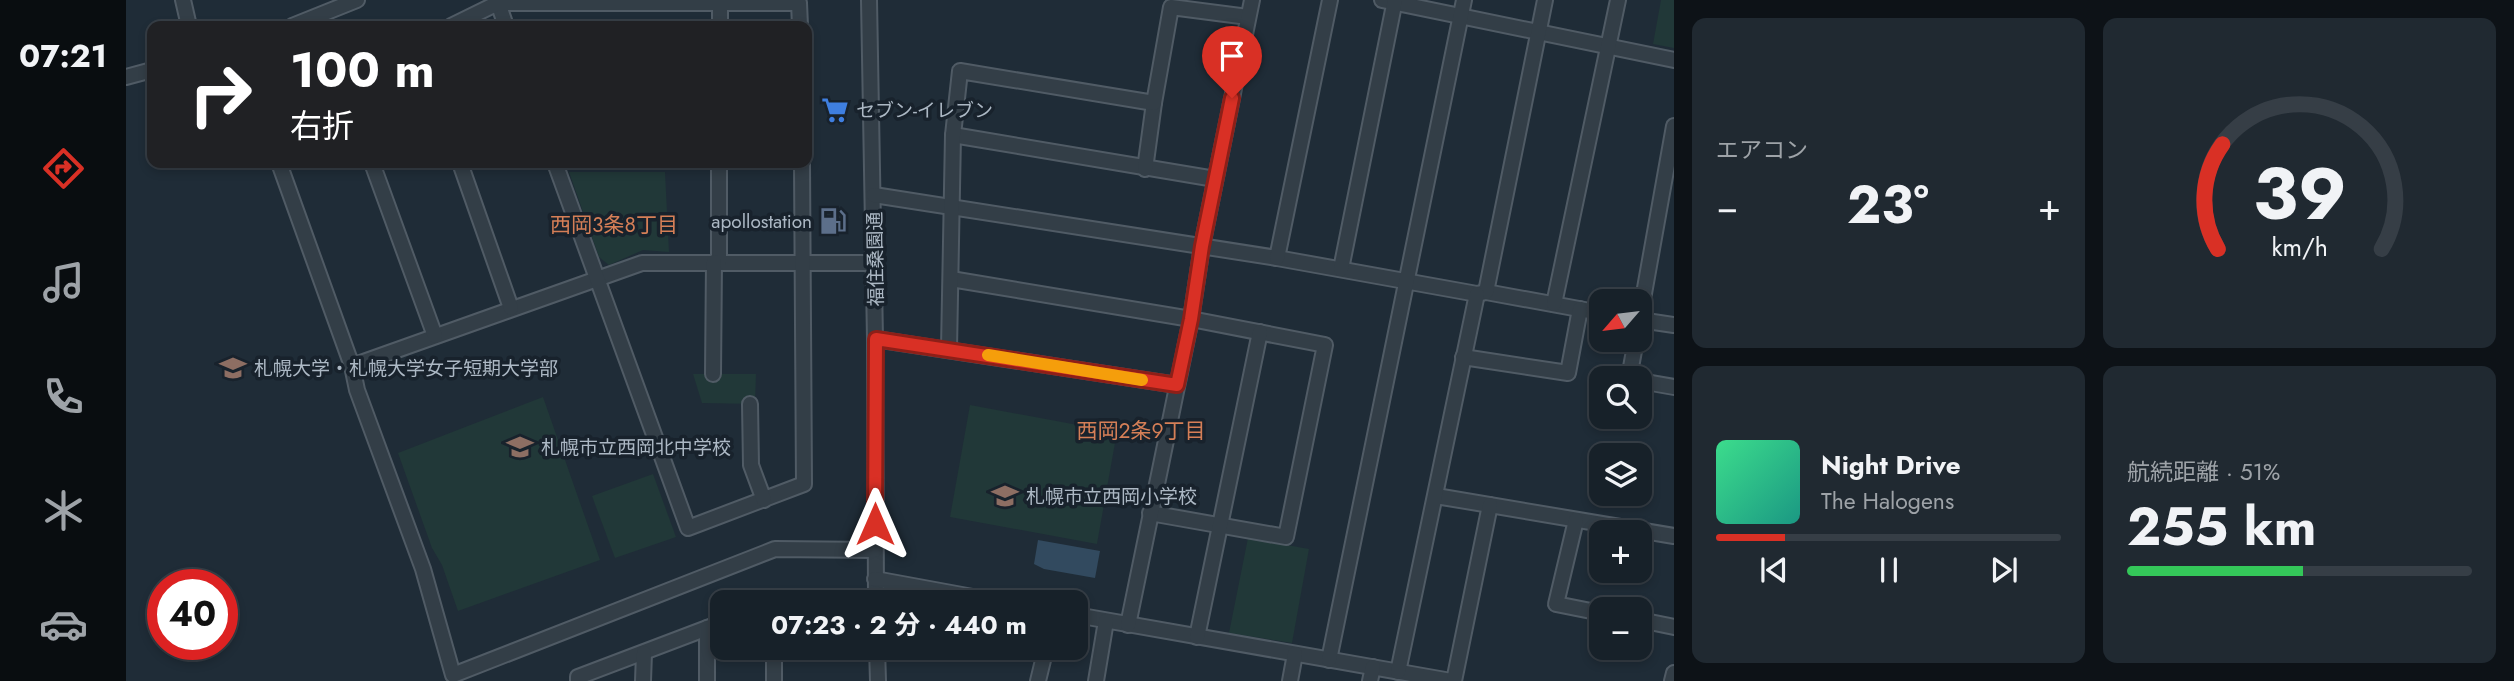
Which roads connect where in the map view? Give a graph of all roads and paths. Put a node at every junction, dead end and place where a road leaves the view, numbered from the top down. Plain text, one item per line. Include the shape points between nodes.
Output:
1 (183, 0) edge
2 (869, 0) edge
3 (1252, 0) edge
4 (1330, 0) edge
5 (1464, 0) edge
6 (1545, 0) edge
7 (1618, 0) edge
8 (351, 1) edge
9 (1390, 1) edge
10 (497, 2) edge
11 (720, 2) edge
12 (1461, 16) junction
13 (1248, 17) junction
14 (188, 21) edge
15 (304, 21) edge
16 (461, 21) edge
17 (504, 21) edge
18 (720, 21) edge
19 (800, 21) edge
20 (1539, 32) junction
21 (1609, 46) junction
22 (1674, 60) edge
23 (147, 71) edge
24 (126, 77) edge
25 (1154, 103) junction
26 (1674, 126) edge
27 (953, 135) junction
28 (281, 168) edge
29 (374, 168) edge
30 (462, 168) edge
31 (557, 168) edge
32 (719, 168) edge
33 (802, 168) edge
34 (1145, 169) junction
35 (1215, 179) junction
36 (874, 195) junction
37 (952, 207) junction
38 (1202, 246) junction
39 (1277, 258) junction
40 (716, 262) junction
41 (803, 262) junction
42 (874, 263) junction
43 (1341, 269) junction
44 (597, 279) junction
45 (951, 279) junction
46 (1407, 280) junction
47 (1645, 289) edge
48 (1481, 293) junction
49 (1554, 303) junction
50 (511, 308) junction
51 (1580, 309) junction
52 (1589, 311) edge
53 (1191, 319) junction
54 (1652, 320) edge
55 (1674, 325) edge
56 (1260, 332) junction
57 (435, 337) junction
58 (876, 339) junction
59 (949, 349) junction
60 (1463, 356) junction
61 (352, 366) junction
62 (713, 374) dead end
63 (1652, 384) edge
64 (1177, 385) junction
65 (1674, 387) edge
66 (750, 404) dead end
67 (1436, 496) junction
68 (764, 500) junction
69 (1490, 505) junction
70 (1150, 513) junction
71 (1576, 520) junction
72 (1220, 524) junction
73 (1674, 536) edge
74 (875, 550) junction
75 (875, 579) junction
76 (875, 590) edge
77 (935, 590) edge
78 (1589, 611) edge
79 (1088, 617) edge
80 (1106, 621) junction
81 (1652, 622) edge
82 (1128, 625) junction
83 (710, 627) edge
84 (1674, 627) edge
85 (707, 628) junction
86 (1197, 637) junction
87 (643, 653) junction
88 (1295, 654) junction
89 (774, 660) edge
90 (877, 660) edge
91 (1043, 660) edge
92 (1329, 660) junction
93 (1398, 671) junction
94 (1674, 673) edge
95 (1371, 674) edge
96 (578, 681) edge
97 (643, 681) edge
98 (707, 681) edge
99 (774, 681) edge
100 (878, 681) edge
101 (1038, 681) edge
102 (1096, 681) edge
103 (1290, 681) edge
104 (1453, 681) edge
105 (1672, 681) edge

1 - 14 street
2 - 36 street, 福住桑園通
3 - 13 street
4 - 39 street
5 - 12 street
6 - 20 street
7 - 21 street
8 - 15 street
9 - 12 street
9 - 43 street
10 - 11 street
10 - 16 street
10 - 17 street
11 - 18 street
11 - 19 street via 799,3
12 - 20 street
12 - 46 street
13 - 25 street via 1171,7
13 - 35 street
20 - 21 street
20 - 48 street
21 - 22 street
21 - 49 street
23 - 24 street
25 - 27 street via 960,71
25 - 34 street
26 - 47 street
27 - 34 street
27 - 37 street
28 - 61 street
29 - 57 street
30 - 50 street
31 - 44 street
32 - 40 street
33 - 41 street
34 - 35 street
35 - 38 street
36 - 37 street
36 - 42 street, 福住桑園通
37 - 38 street
37 - 45 street
38 - 39 street
38 - 53 street
39 - 43 street
40 - 41 street
40 - 44 street via 642,263
40 - 62 street
41 - 42 street
41 - 68 street via 804,484
42 - 58 street, 福住桑園通
43 - 46 street
44 - 50 street
44 - 68 street via 688,528
45 - 53 street
45 - 59 street
46 - 48 street
46 - 92 street
48 - 49 street
48 - 60 street
49 - 51 street
50 - 57 street
51 - 52 street
51 - 60 street via 1568,373
53 - 56 street
53 - 64 street
54 - 55 street
56 - 72 street
56 - 72 street via 1325,345 1286,537
57 - 61 street
58 - 59 street
58 - 74 street, 福住桑園通
59 - 64 street
60 - 67 street
61 - 74 street via 423,569 453,675 775,549
63 - 65 street
64 - 70 street
66 - 68 street via 751,465
67 - 69 street
67 - 93 street
69 - 71 street
69 - 104 street
70 - 72 street
70 - 82 street
71 - 73 street
71 - 78 street via 1556,604
72 - 86 street
74 - 75 street, 福住桑園通
75 - 76 street, 福住桑園通
75 - 77 street
79 - 80 street
80 - 82 street
80 - 102 street
81 - 84 street
82 - 86 street
83 - 85 street
85 - 87 street
85 - 98 street
86 - 88 street
87 - 96 street via 578,677
87 - 97 street
88 - 92 street
88 - 103 street
89 - 99 street
90 - 100 street
91 - 101 street
92 - 95 street
93 - 95 street
93 - 104 street
94 - 105 street

